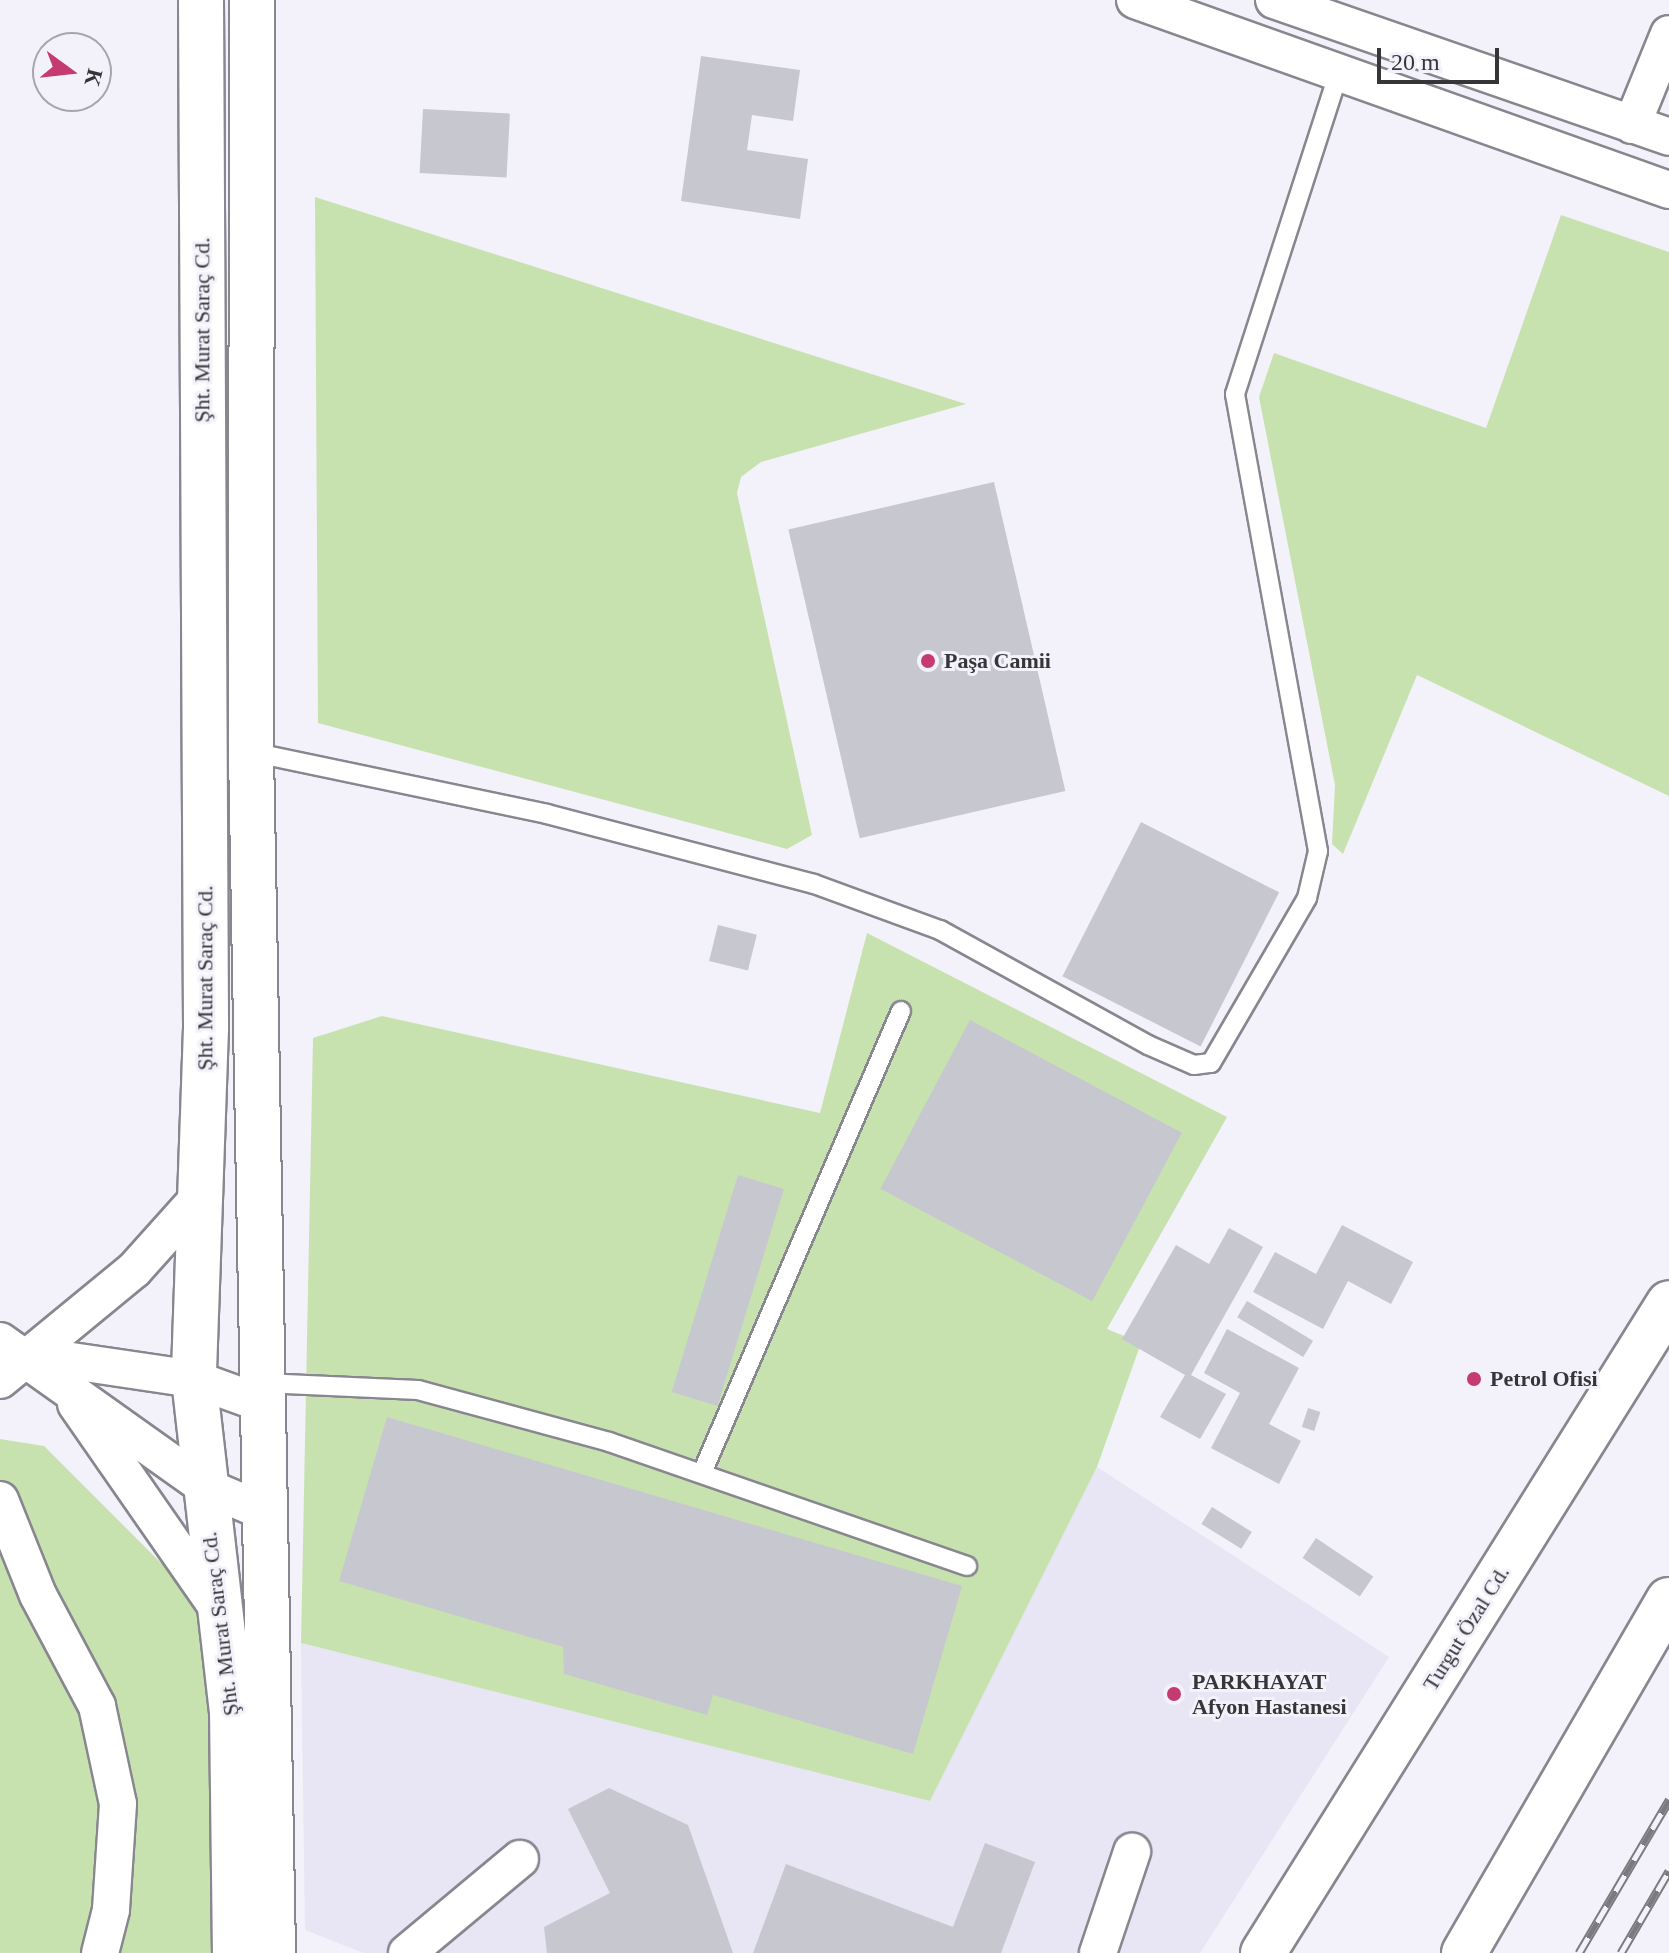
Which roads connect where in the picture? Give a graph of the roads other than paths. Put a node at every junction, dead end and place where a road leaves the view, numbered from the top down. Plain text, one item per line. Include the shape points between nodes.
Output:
1 (201, 0) edge
2 (252, 0) edge
3 (1135, 0) edge
4 (1274, 0) edge
5 (1669, 34) edge
6 (1339, 72) junction
7 (1632, 125) junction
8 (1669, 137) edge
9 (1669, 190) edge
10 (251, 752) junction
11 (901, 1011) dead end
12 (203, 1193) junction
13 (1669, 1303) edge
14 (13, 1347) edge
15 (60, 1379) junction
16 (194, 1379) junction
17 (0, 1380) edge
18 (263, 1394) junction
19 (702, 1473) junction
20 (204, 1486) junction
21 (0, 1500) edge
22 (265, 1512) junction
23 (967, 1566) dead end
24 (1669, 1600) edge
25 (220, 1611) junction
26 (1132, 1852) dead end
27 (520, 1859) dead end
28 (100, 1953) edge
29 (235, 1953) edge
30 (273, 1953) edge
31 (407, 1953) edge
32 (1098, 1953) edge
33 (1263, 1953) edge
34 (1464, 1953) edge

1 - 12 street, Şht. Murat Saraç Cd.
2 - 10 street, Şht. Murat Saraç Cd.
3 - 6 street
4 - 7 street
5 - 7 street
6 - 9 street
6 - 10 lane via 1235,394 1318,851 1307,898 1211,1063 1194,1065 1148,1045 940,930 814,884 547,814
7 - 8 street
10 - 18 street, Şht. Murat Saraç Cd.
11 - 19 lane
12 - 14 street via 134,1270
12 - 16 street, Şht. Murat Saraç Cd.
13 - 33 street, Turgut Özal Cd.
14 - 15 street
14 - 16 street
14 - 17 street
15 - 20 street
15 - 25 street
16 - 18 street
16 - 20 street, Şht. Murat Saraç Cd.
18 - 19 lane via 418,1390
18 - 22 street, Şht. Murat Saraç Cd.
19 - 23 lane
20 - 22 street
20 - 25 street, Şht. Murat Saraç Cd.
21 - 28 street via 38,1595 97,1706 118,1804 111,1910
22 - 30 street, Şht. Murat Saraç Cd.
24 - 34 street
25 - 29 street, Şht. Murat Saraç Cd. via 232,1710
26 - 32 street
27 - 31 street

